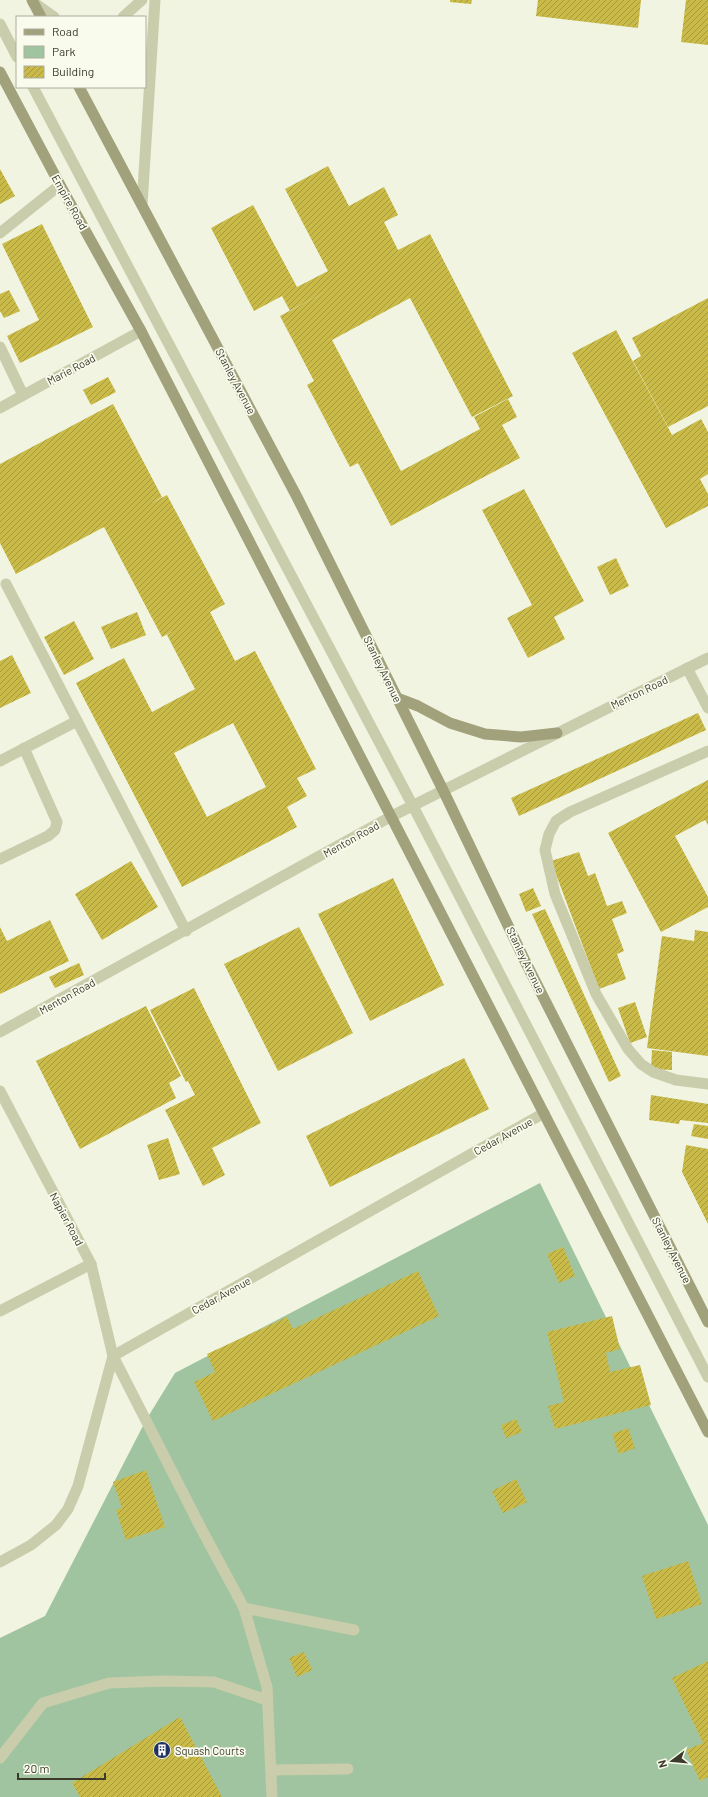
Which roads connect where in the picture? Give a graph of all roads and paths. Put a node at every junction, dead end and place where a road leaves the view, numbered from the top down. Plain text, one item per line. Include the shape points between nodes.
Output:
1 (142, 0) edge
2 (154, 0) edge
3 (33, 1) edge
4 (40, 16) edge
5 (53, 16) edge
6 (124, 16) edge
7 (0, 24) edge
8 (16, 54) edge
9 (0, 72) edge
10 (34, 88) edge
11 (80, 88) edge
12 (60, 185) junction
13 (142, 205) junction
14 (0, 233) edge
15 (142, 331) junction
16 (0, 347) edge
17 (23, 395) junction
18 (0, 408) edge
19 (6, 584) dead end
20 (708, 658) edge
21 (687, 668) junction
22 (398, 698) junction
23 (708, 708) edge
24 (77, 721) junction
25 (557, 733) junction
26 (24, 748) junction
27 (708, 751) edge
28 (0, 761) edge
29 (443, 790) junction
30 (413, 806) junction
31 (392, 816) junction
32 (0, 859) edge
33 (186, 931) junction
34 (0, 1032) edge
35 (708, 1084) edge
36 (0, 1091) edge
37 (544, 1113) junction
38 (91, 1264) junction
39 (0, 1311) edge
40 (708, 1322) edge
41 (113, 1356) junction
42 (708, 1377) edge
43 (708, 1432) edge
44 (0, 1562) edge
45 (244, 1608) junction
46 (354, 1630) dead end
47 (267, 1700) junction
48 (0, 1758) edge
49 (348, 1769) dead end
50 (271, 1770) junction
51 (272, 1797) edge

1 - 6 street
2 - 13 street
3 - 4 main road
3 - 5 street
7 - 8 street
9 - 12 main road, Empire Road
10 - 30 street
11 - 13 main road
12 - 14 street
12 - 15 main road, Empire Road
13 - 22 main road, Stanley Avenue via 298,497
15 - 17 street, Marie Road
15 - 31 main road
16 - 17 street
17 - 18 street, Marie Road
19 - 24 street
20 - 21 street, Menton Road
21 - 23 street
21 - 25 street, Menton Road
22 - 25 main road via 450,723 485,734 521,737
22 - 29 main road, Stanley Avenue
24 - 26 street
24 - 33 street
25 - 29 street, Menton Road
26 - 28 street
26 - 32 street via 57,822 48,836
27 - 35 street via 570,812 556,821 545,850 555,894 596,994 628,1049 641,1064 653,1072 676,1080
29 - 30 street, Menton Road
29 - 40 main road, Stanley Avenue via 525,961
30 - 31 street, Menton Road
30 - 42 street
31 - 33 street, Menton Road
31 - 37 main road
33 - 34 street, Menton Road
36 - 38 street, Napier Road
37 - 41 street, Cedar Avenue
37 - 43 main road
38 - 39 street
38 - 41 street, Napier Road
41 - 44 street via 78,1486 68,1509 56,1525 31,1545
41 - 45 street, Napier Road via 202,1532
45 - 46 street
45 - 47 street, Napier Road via 267,1687
47 - 48 street via 214,1682 109,1683 43,1703
47 - 50 street, Napier Road
49 - 50 street
50 - 51 street, Napier Road

